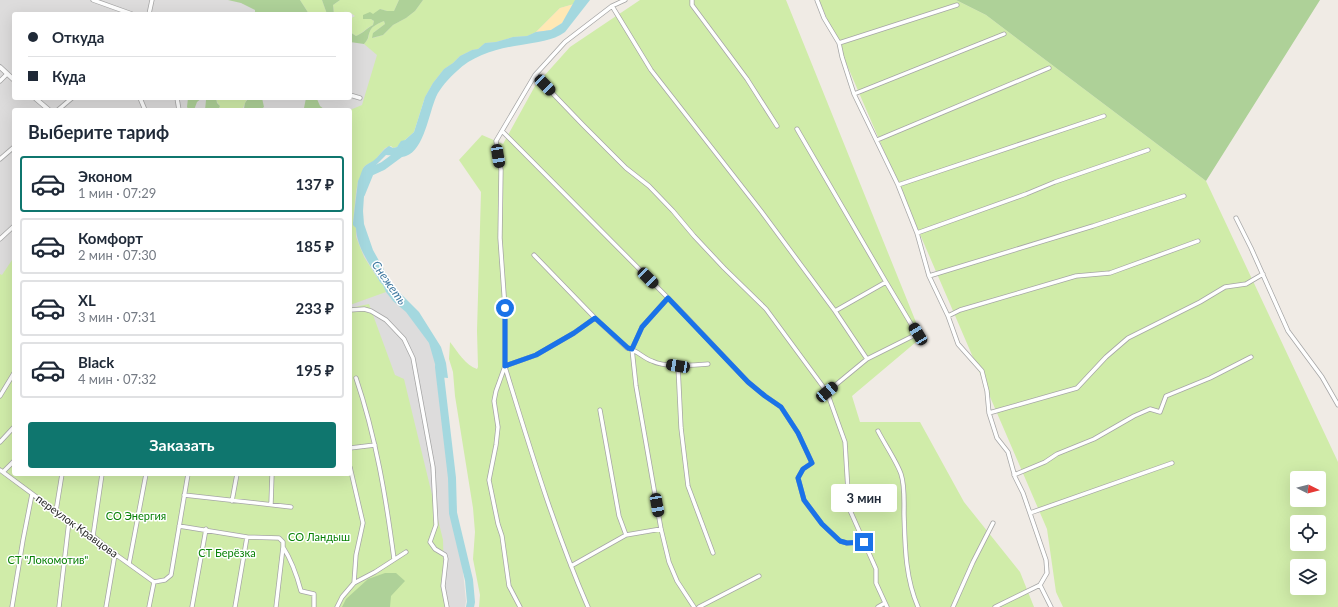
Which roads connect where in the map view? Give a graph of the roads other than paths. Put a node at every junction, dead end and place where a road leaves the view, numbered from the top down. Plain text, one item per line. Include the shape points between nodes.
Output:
1 (92, 0) edge
2 (152, 0) edge
3 (625, 0) edge
4 (692, 0) edge
5 (817, 0) edge
6 (957, 5) dead end
7 (612, 6) junction
8 (126, 12) edge
9 (149, 12) edge
10 (1004, 34) dead end
11 (839, 42) junction
12 (0, 67) edge
13 (1048, 68) dead end
14 (7, 74) junction
15 (535, 75) junction
16 (12, 78) edge
17 (0, 81) edge
18 (854, 94) junction
19 (352, 96) edge
20 (360, 98) dead end
21 (37, 100) edge
22 (70, 100) edge
23 (47, 108) edge
24 (60, 108) edge
25 (1104, 116) dead end
26 (777, 126) dead end
27 (797, 129) dead end
28 (502, 131) junction
29 (877, 140) junction
30 (12, 149) edge
31 (1148, 150) dead end
32 (0, 159) edge
33 (898, 185) junction
34 (1184, 196) dead end
35 (1236, 218) dead end
36 (12, 228) edge
37 (917, 233) junction
38 (0, 239) edge
39 (1198, 241) dead end
40 (534, 255) dead end
41 (1263, 274) junction
42 (929, 276) junction
43 (886, 282) junction
44 (668, 298) junction
45 (352, 310) edge
46 (835, 311) junction
47 (948, 316) junction
48 (595, 318) junction
49 (632, 349) junction
50 (1251, 357) dead end
51 (867, 359) junction
52 (708, 364) dead end
53 (505, 366) junction
54 (678, 366) junction
55 (12, 376) edge
56 (356, 378) dead end
57 (827, 392) junction
58 (0, 396) edge
59 (1338, 405) edge
60 (600, 410) dead end
61 (989, 413) junction
62 (12, 429) edge
63 (878, 431) dead end
64 (0, 442) edge
65 (375, 445) junction
66 (352, 448) edge
67 (12, 462) edge
68 (1172, 463) dead end
69 (2, 471) edge
70 (1014, 475) junction
71 (62, 476) edge
72 (102, 476) edge
73 (146, 476) edge
74 (188, 476) edge
75 (238, 476) edge
76 (272, 476) edge
77 (352, 476) edge
78 (32, 494) junction
79 (184, 495) junction
80 (232, 501) junction
81 (271, 504) junction
82 (291, 507) dead end
83 (56, 511) junction
84 (1030, 513) junction
85 (69, 521) junction
86 (993, 523) dead end
87 (179, 526) junction
88 (206, 529) junction
89 (661, 529) junction
90 (626, 535) junction
91 (93, 536) junction
92 (247, 537) junction
93 (864, 542) junction
94 (283, 548) junction
95 (406, 552) dead end
96 (713, 553) dead end
97 (115, 554) junction
98 (394, 559) junction
99 (129, 564) junction
100 (571, 566) junction
101 (758, 576) dead end
102 (154, 582) junction
103 (354, 583) junction
104 (1040, 585) junction
105 (885, 603) junction
106 (12, 607) edge
107 (59, 607) edge
108 (106, 607) edge
109 (149, 607) edge
110 (192, 607) edge
111 (235, 607) edge
112 (276, 607) edge
113 (314, 607) edge
114 (337, 607) edge
115 (447, 607) edge
116 (520, 607) edge
117 (588, 607) edge
118 (694, 607) edge
119 (699, 607) edge
120 (878, 607) edge
121 (887, 607) edge
122 (918, 607) edge
123 (954, 607) edge
124 (995, 607) edge
125 (1051, 607) edge

1 - 8 street
2 - 9 street
3 - 7 street
4 - 26 street via 692,4 747,79
5 - 11 street via 824,18
6 - 11 street
7 - 15 street via 565,42
7 - 46 street via 651,70
10 - 18 street
11 - 18 street
12 - 14 street
13 - 29 street
14 - 16 street
14 - 17 street
15 - 28 street
15 - 57 street via 626,168 654,191 724,268 766,309
18 - 29 street
19 - 20 street
21 - 23 street
22 - 24 street
25 - 33 street
27 - 43 street
28 - 44 street
28 - 53 street via 496,141 501,170 500,238 505,308
29 - 33 street
30 - 32 street
31 - 37 street
33 - 37 street
34 - 42 street
35 - 41 street
36 - 38 street
37 - 42 street
39 - 47 street via 1110,273 1076,276 960,310
40 - 48 street
41 - 59 street via 1288,331 1322,377
41 - 61 street via 1246,284 1225,288 1128,338 1077,388
42 - 47 street
43 - 46 street
43 - 51 street via 918,334
44 - 49 street via 642,327
44 - 93 street via 748,382 781,407 798,433 812,463 803,469 798,478 804,500 822,524 840,541
45 - 115 street via 371,311 386,320 404,339 413,358 433,467 436,524 430,542 435,549 445,555 443,586
46 - 51 street
47 - 61 street via 958,344 982,371
48 - 49 street
48 - 53 street via 536,355
49 - 54 street via 653,362
49 - 89 street
50 - 70 street via 1166,396 1160,412 1150,409 1094,439
51 - 57 street
52 - 54 street
53 - 100 street via 544,491
53 - 116 street via 494,401 498,427 489,480 502,536 509,586
54 - 96 street via 681,428 688,486
55 - 58 street
56 - 65 street
57 - 93 street via 844,442 849,508
60 - 90 street via 619,516
61 - 70 street via 997,438 1008,452
62 - 64 street
63 - 122 street via 901,474 905,553
65 - 66 street
65 - 98 street via 386,496
67 - 69 street
68 - 84 street
69 - 78 street, переулок Кравцова
70 - 84 street
71 - 83 street
72 - 91 street
73 - 99 street
74 - 79 street
75 - 80 street
76 - 81 street
77 - 103 street via 363,523 356,555
78 - 83 street, переулок Кравцова
78 - 106 street
79 - 80 street
79 - 87 street
80 - 81 street
81 - 82 street
83 - 85 street, переулок Кравцова
84 - 104 street via 1046,560 1047,574
85 - 91 street, переулок Кравцова
85 - 107 street
86 - 123 street
87 - 88 street
87 - 102 street via 171,575 165,580
88 - 92 street
88 - 110 street
89 - 90 street
89 - 118 street via 668,562 677,582
90 - 100 street
91 - 97 street, переулок Кравцова
92 - 94 street via 279,538 283,542
92 - 111 street
93 - 105 street via 876,569 876,583
94 - 112 street
94 - 113 street via 292,563 301,591 314,594
95 - 98 street
97 - 99 street, переулок Кравцова
97 - 108 street
98 - 103 street
99 - 102 street, переулок Кравцова
100 - 117 street
101 - 119 street
102 - 109 street
103 - 114 street
104 - 124 street
104 - 125 street
105 - 120 street
105 - 121 street

